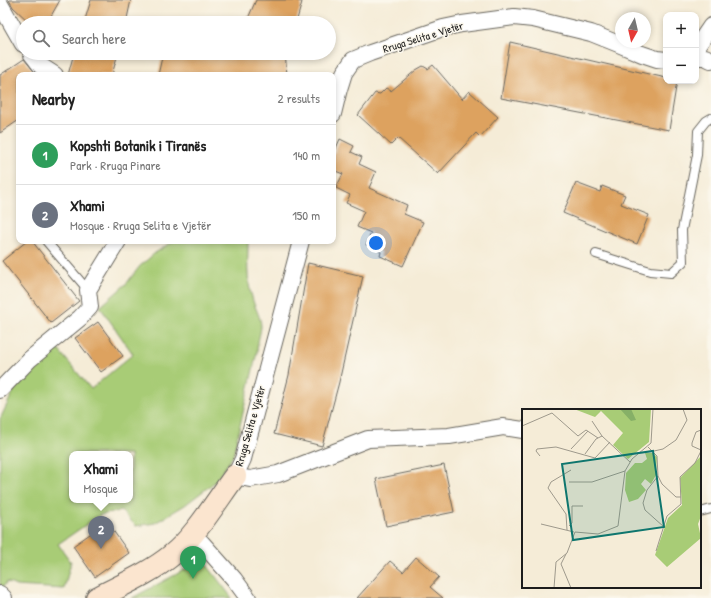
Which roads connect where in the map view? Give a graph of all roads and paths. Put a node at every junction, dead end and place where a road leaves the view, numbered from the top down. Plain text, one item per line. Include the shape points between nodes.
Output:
1 (0, 4) edge
2 (711, 26) edge
3 (16, 33) edge
4 (699, 44) edge
5 (699, 57) edge
6 (36, 60) edge
7 (663, 60) edge
8 (711, 60) edge
9 (50, 72) edge
10 (336, 102) edge
11 (711, 118) edge
12 (49, 244) edge
13 (116, 244) edge
14 (299, 244) edge
15 (596, 254) dead end
16 (88, 290) junction
17 (0, 390) edge
18 (522, 430) edge
19 (235, 476) junction
20 (711, 509) edge
21 (701, 512) edge
22 (190, 538) junction
23 (0, 594) edge
24 (4, 598) edge
25 (97, 598) edge
26 (248, 598) edge

1 - 3 street
2 - 4 street
5 - 8 street
6 - 9 street
7 - 10 street, Rruga Selita e Vjetër via 642,54 591,33 514,17 443,28 353,60 344,73
11 - 15 lane via 698,130 697,155 682,230 683,262 671,273 650,270
12 - 16 lane
13 - 16 street
14 - 19 street, Rruga Selita e Vjetër via 243,459
16 - 17 street via 90,307 30,359
18 - 19 street via 503,427 449,436 368,439 278,474 250,478
19 - 22 street, Rruga Selita e Vjetër
20 - 21 lane
22 - 25 street, Rruga Selita e Vjetër via 159,564
22 - 26 street via 202,543
23 - 24 street

